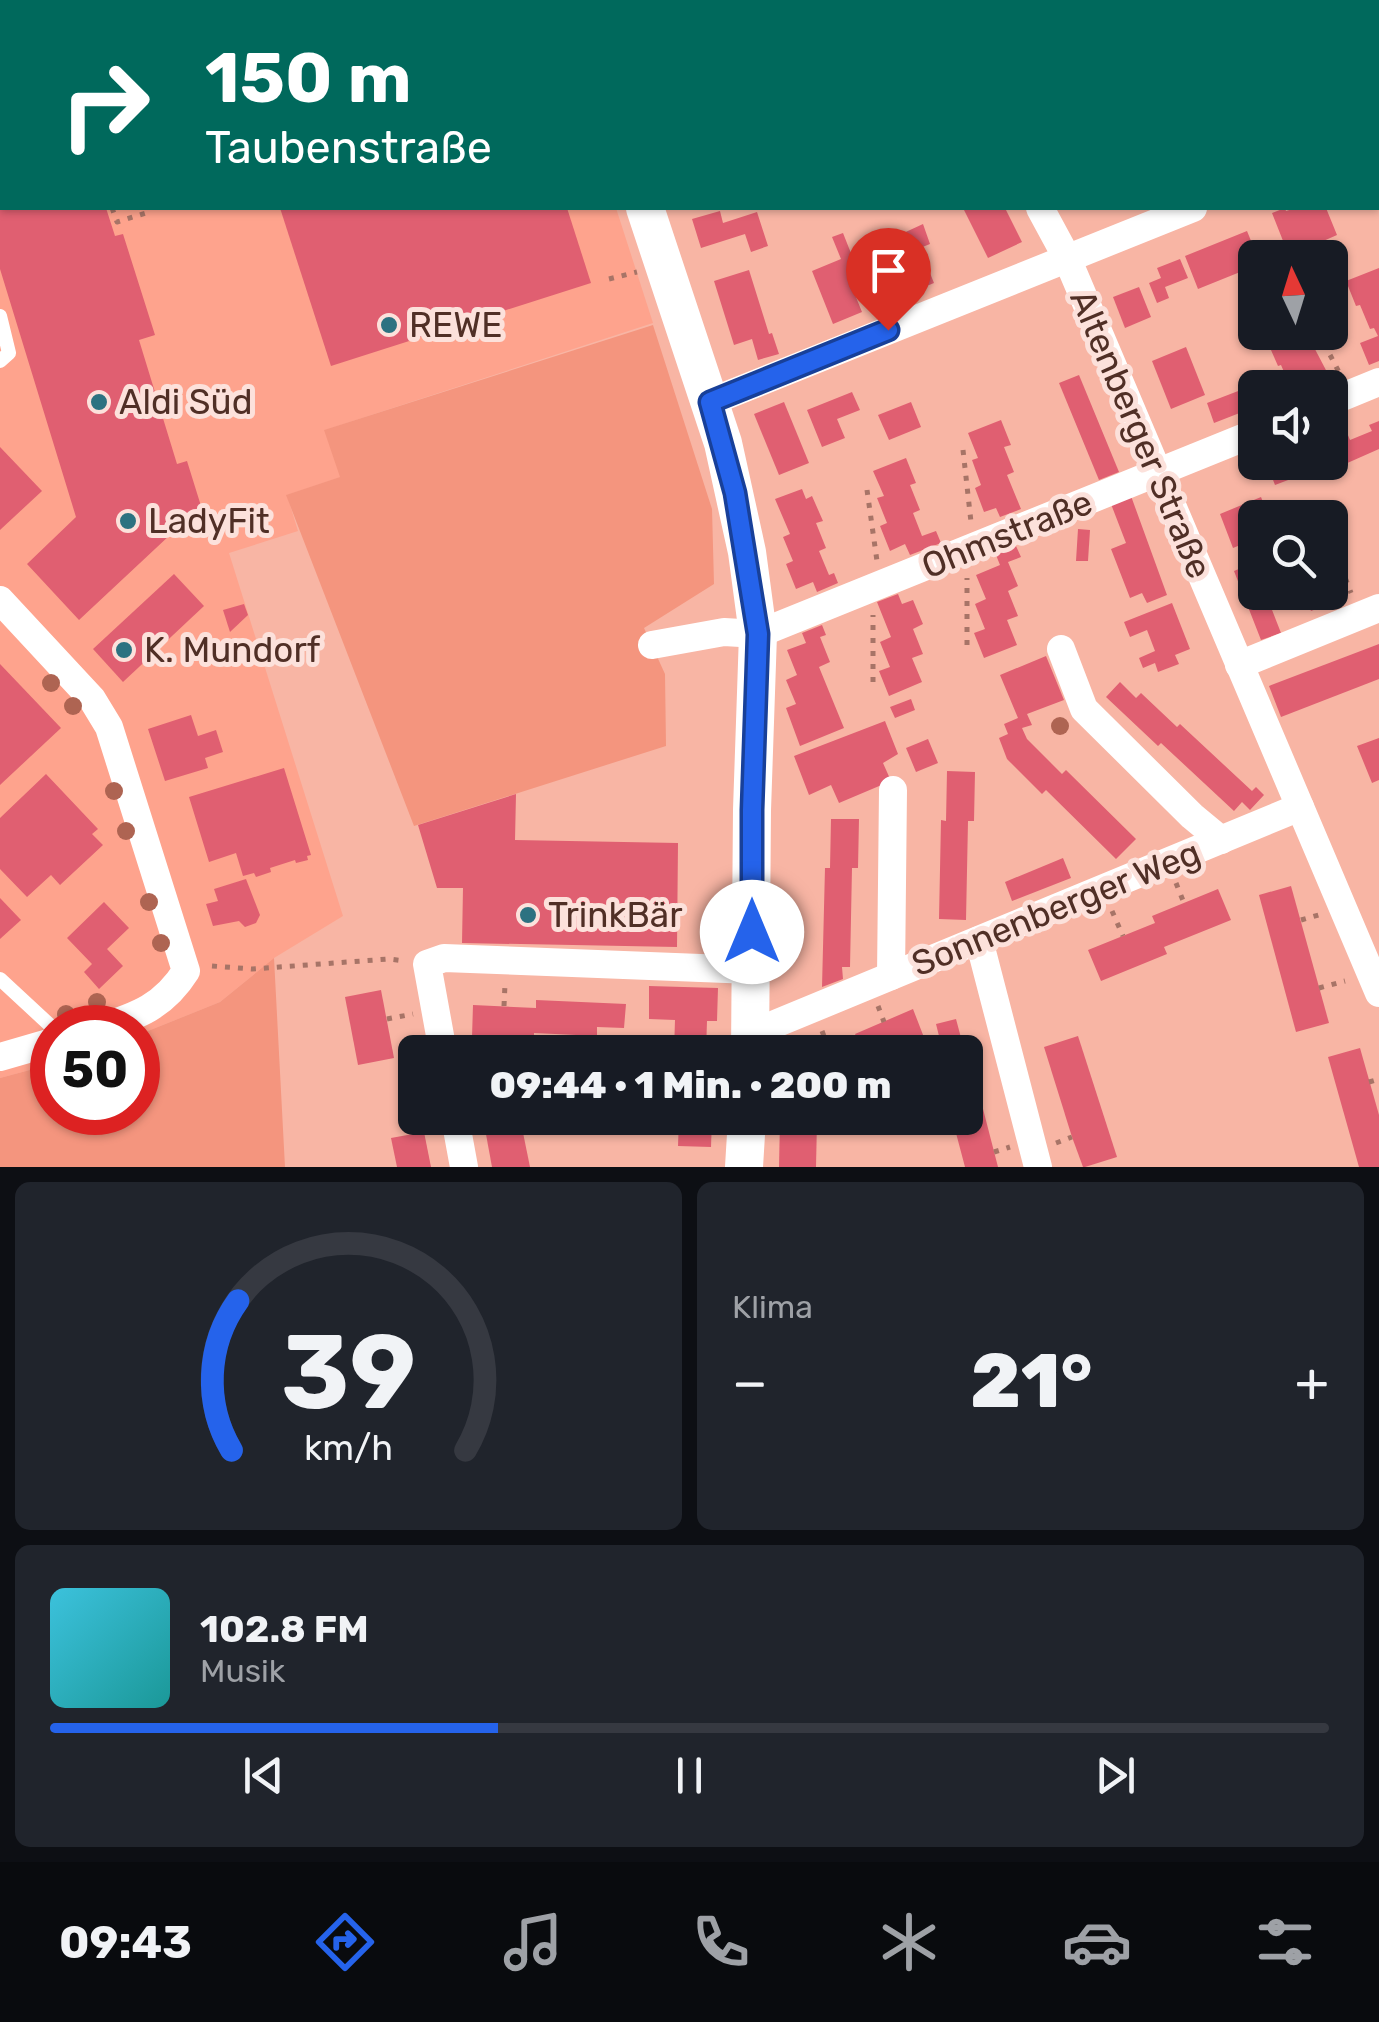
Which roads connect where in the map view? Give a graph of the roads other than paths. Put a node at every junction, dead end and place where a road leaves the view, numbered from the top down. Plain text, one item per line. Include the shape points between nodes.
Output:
1 (646, 210) edge
2 (1041, 210) edge
3 (1187, 210) edge
4 (1067, 258) junction
5 (0, 316) edge
6 (0, 361) edge
7 (1379, 382) edge
8 (1348, 395) edge
9 (710, 402) junction
10 (1238, 440) edge
11 (1156, 474) junction
12 (4, 612) edge
13 (1370, 612) edge
14 (758, 634) junction
15 (652, 645) dead end
16 (1061, 649) dead end
17 (1239, 665) junction
18 (893, 790) dead end
19 (1300, 807) junction
20 (1221, 840) junction
21 (979, 940) junction
22 (1370, 947) edge
23 (752, 970) junction
24 (891, 976) junction
25 (0, 980) edge
26 (1379, 993) edge
27 (156, 1005) edge
28 (30, 1007) edge
29 (441, 1035) edge
30 (751, 1035) edge
31 (768, 1035) edge
32 (30, 1049) edge
33 (0, 1058) edge
34 (458, 1135) edge
35 (746, 1135) edge
36 (464, 1167) edge
37 (744, 1167) edge
38 (1038, 1167) edge

1 - 9 main road
2 - 4 street, Altenberger Straße
3 - 4 street
4 - 9 street
4 - 11 street, Altenberger Straße
5 - 6 lane via 9,353
7 - 8 street
9 - 14 main road via 735,493
10 - 11 street, Ohmstraße
11 - 14 street, Ohmstraße
11 - 17 street, Altenberger Straße
12 - 27 street via 92,699 109,727 186,972
13 - 17 street
14 - 15 street via 724,632
14 - 23 main road
16 - 20 street, Sonnenberger Weg via 1084,709
17 - 19 street, Altenberger Straße
18 - 24 street, Sonnenberger Weg
19 - 20 street, Sonnenberger Weg
19 - 22 street, Altenberger Straße
20 - 21 street, Sonnenberger Weg
21 - 24 street, Sonnenberger Weg
21 - 38 street
22 - 26 street, Altenberger Straße
23 - 29 street via 444,958 427,964
23 - 30 main road
24 - 31 street, Sonnenberger Weg
25 - 28 lane
32 - 33 street
34 - 36 street
35 - 37 main road

